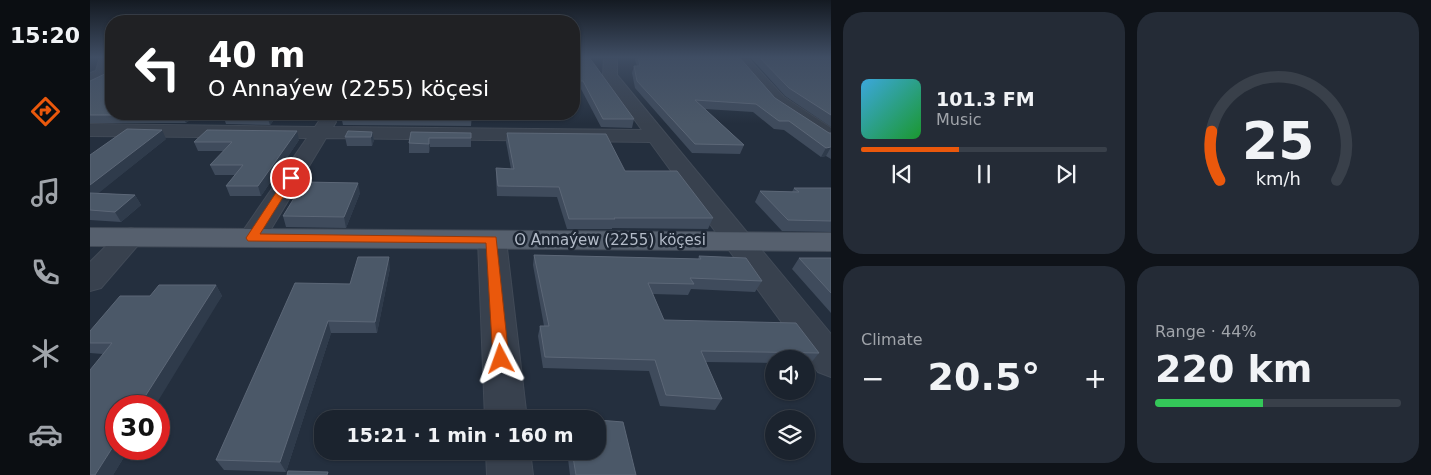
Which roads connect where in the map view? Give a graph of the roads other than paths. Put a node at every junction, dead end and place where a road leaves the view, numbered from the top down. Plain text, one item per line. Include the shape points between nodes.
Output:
1 (612, 79) edge
2 (758, 79) edge
3 (173, 120) edge
4 (328, 120) edge
5 (485, 120) edge
6 (90, 130) edge
7 (158, 131) junction
8 (320, 133) junction
9 (485, 134) junction
10 (657, 136) junction
11 (831, 136) edge
12 (90, 237) edge
13 (131, 237) junction
14 (252, 238) junction
15 (492, 240) junction
16 (739, 241) junction
17 (831, 242) edge
18 (90, 280) edge
19 (831, 361) edge
20 (505, 410) edge
21 (509, 460) edge
22 (510, 475) edge

1 - 10 street
2 - 11 street via 778,101
3 - 7 street
4 - 8 street
5 - 9 street
6 - 7 street
7 - 8 street
8 - 9 street
8 - 14 street
9 - 10 street
10 - 16 street
12 - 13 main road, O Annaýew (2255) köçesi
13 - 14 main road, O Annaýew (2255) köçesi
13 - 18 street
14 - 15 main road, O Annaýew (2255) köçesi
15 - 16 main road, O Annaýew (2255) köçesi
15 - 20 street
16 - 17 main road, O Annaýew (2255) köçesi
16 - 19 street
21 - 22 street

